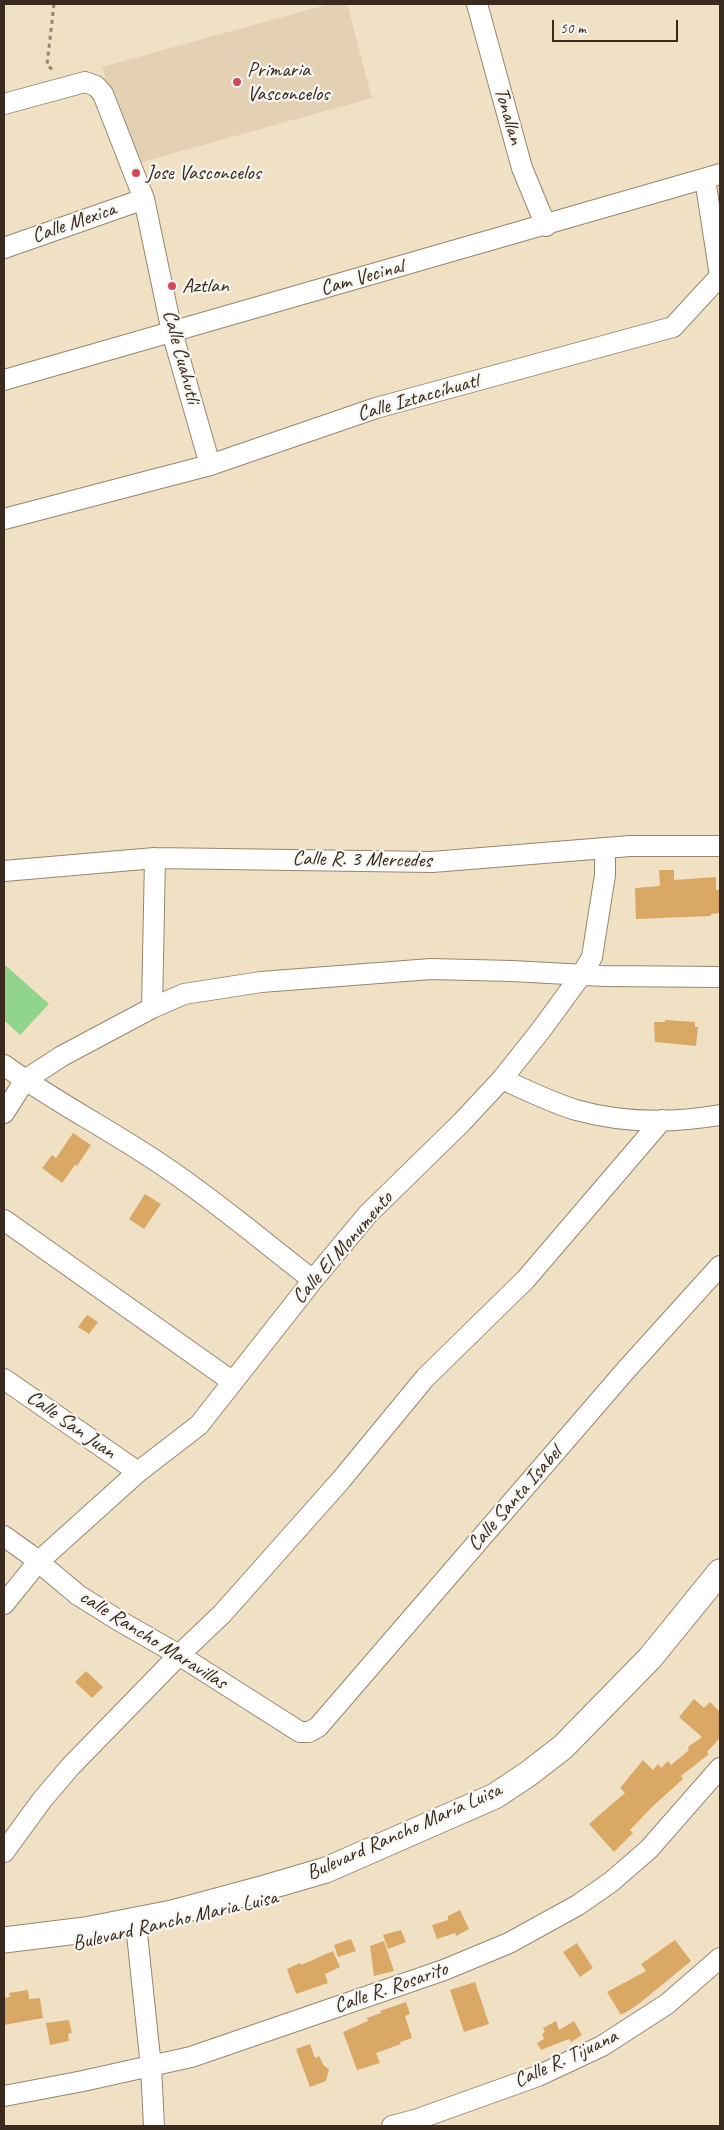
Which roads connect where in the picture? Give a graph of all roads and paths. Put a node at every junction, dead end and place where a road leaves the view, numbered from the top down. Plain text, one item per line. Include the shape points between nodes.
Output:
1 (54, 4) edge
2 (477, 4) edge
3 (71, 85) junction
4 (4, 104) edge
5 (713, 177) edge
6 (144, 199) junction
7 (546, 226) junction
8 (4, 248) edge
9 (172, 332) junction
10 (4, 380) edge
11 (210, 465) junction
12 (4, 519) edge
13 (720, 846) edge
14 (606, 848) junction
15 (155, 858) junction
16 (4, 871) edge
17 (582, 974) junction
18 (720, 977) edge
19 (152, 1008) junction
20 (4, 1065) edge
21 (502, 1079) junction
22 (25, 1080) junction
23 (4, 1113) edge
24 (720, 1115) edge
25 (662, 1120) junction
26 (4, 1220) edge
27 (720, 1266) edge
28 (313, 1280) junction
29 (4, 1379) edge
30 (233, 1382) junction
31 (138, 1472) junction
32 (4, 1536) edge
33 (38, 1562) junction
34 (720, 1572) edge
35 (720, 1592) edge
36 (4, 1604) edge
37 (179, 1655) junction
38 (309, 1732) joint
39 (720, 1768) edge
40 (4, 1852) edge
41 (137, 1934) junction
42 (4, 1940) edge
43 (4, 1954) edge
44 (720, 1958) edge
45 (151, 2067) junction
46 (4, 2096) edge
47 (154, 2126) edge
48 (392, 2126) edge

1 - 3 path via 47,65 67,78
2 - 7 street, Tonallan via 522,168
3 - 4 street, Calle Cuahutli
3 - 6 street, Calle Cuahutli via 85,82 96,86 103,94
5 - 7 street, Cam Vecinal
5 - 11 street, Calle Iztaccíhuatl via 720,276 673,327 376,408
6 - 8 street, Calle Mexica
6 - 9 street, Calle Cuahutli
7 - 9 street, Cam Vecinal
9 - 10 street, Cam Vecinal
9 - 11 street, Calle Cuahutli
11 - 12 street, Calle Iztaccíhuatl
13 - 14 street, Calle R. 3 Mercedes
14 - 15 street, Calle R. 3 Mercedes via 432,862
14 - 17 street, Calle El Monumento via 605,876 592,957
15 - 16 street, Calle R. 3 Mercedes
15 - 19 street
17 - 18 street
17 - 19 street via 431,969 261,982 184,994
17 - 21 street, Calle El Monumento
19 - 22 street via 62,1056
20 - 22 street
21 - 25 street via 576,1110 621,1119
21 - 28 street, Calle El Monumento via 368,1214
22 - 23 street
22 - 28 street via 169,1169
24 - 25 street
25 - 37 street via 526,1278 425,1378 341,1480 222,1614
26 - 30 street
27 - 38 street, Calle Santa Isabel via 626,1370 318,1728
28 - 30 street, Calle El Monumento
29 - 31 street, Calle San Juan
30 - 31 street, Calle El Monumento via 199,1425
31 - 33 street, Calle El Monumento
32 - 33 street, calle Rancho Maravillas
33 - 36 street, Calle El Monumento
33 - 37 street, calle Rancho Maravillas via 78,1595
34 - 42 street, Bulevard Rancho María Luisa via 650,1658 564,1747 495,1796 326,1870 261,1890 172,1913 85,1930
35 - 41 street, Bulevard Rancho Maria Luisa via 672,1653 589,1738 522,1793 493,1810 332,1881 260,1904
37 - 38 street, calle Rancho Maravillas via 300,1732
37 - 40 street via 70,1767
39 - 45 street, Calle R. Rosarito via 649,1849 611,1882 578,1905 509,1943 370,1996 191,2057
41 - 43 street, Bulevard Rancho Maria Luisa
41 - 45 street
44 - 48 street, Calle R. Tijuana via 666,2004 602,2046 538,2076
45 - 46 street, Calle R. Rosarito
45 - 47 street

